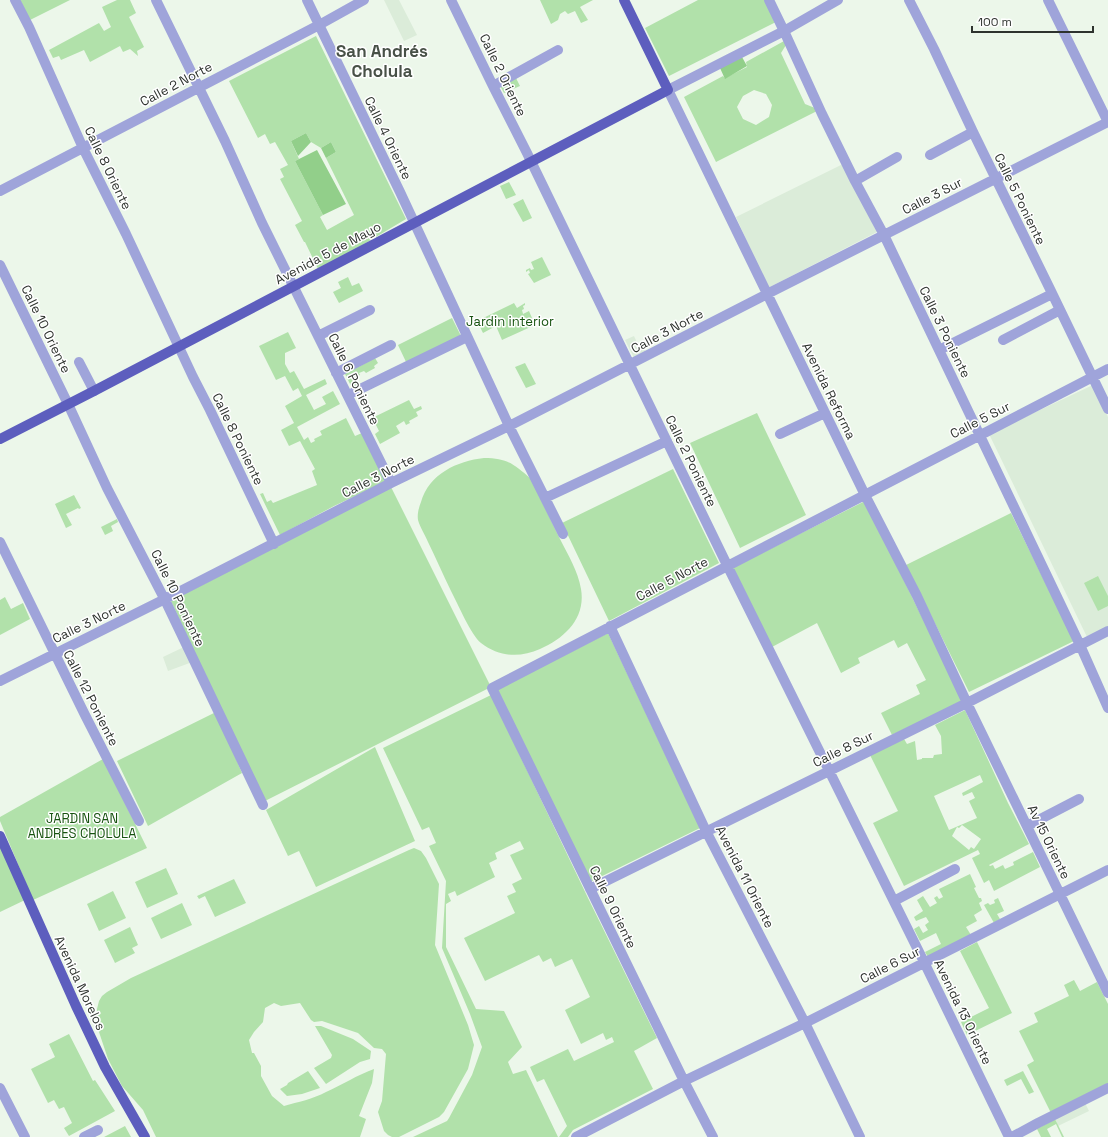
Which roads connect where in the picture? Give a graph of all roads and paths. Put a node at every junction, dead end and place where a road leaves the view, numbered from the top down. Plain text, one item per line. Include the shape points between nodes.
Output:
1 (15, 0) edge
2 (156, 0) edge
3 (307, 0) edge
4 (364, 0) edge
5 (451, 0) edge
6 (624, 0) edge
7 (769, 0) edge
8 (838, 0) edge
9 (909, 0) edge
10 (1048, 0) edge
11 (319, 25) junction
12 (784, 31) junction
13 (558, 50) dead end
14 (199, 86) junction
15 (493, 86) junction
16 (668, 90) junction
17 (1108, 122) edge
18 (972, 132) junction
19 (83, 148) junction
20 (930, 155) dead end
21 (898, 157) dead end
22 (531, 162) junction
23 (996, 178) junction
24 (855, 181) junction
25 (0, 191) edge
26 (414, 223) junction
27 (884, 235) junction
28 (0, 265) edge
29 (293, 286) junction
30 (767, 294) junction
31 (1052, 294) junction
32 (370, 310) dead end
33 (1060, 310) junction
34 (318, 336) junction
35 (467, 337) junction
36 (1003, 340) dead end
37 (391, 345) dead end
38 (179, 346) junction
39 (939, 350) junction
40 (79, 362) dead end
41 (630, 365) junction
42 (1108, 368) edge
43 (336, 373) junction
44 (1092, 376) junction
45 (94, 391) junction
46 (354, 392) dead end
47 (68, 404) junction
48 (1108, 409) edge
49 (825, 413) junction
50 (509, 426) junction
51 (780, 434) dead end
52 (980, 434) junction
53 (0, 439) edge
54 (667, 441) junction
55 (391, 483) junction
56 (865, 495) junction
57 (545, 498) junction
58 (563, 534) dead end
59 (0, 542) edge
60 (274, 544) junction
61 (727, 565) junction
62 (165, 599) junction
63 (610, 626) junction
64 (1108, 631) edge
65 (1080, 645) junction
66 (55, 653) junction
67 (0, 681) edge
68 (492, 688) joint
69 (966, 703) junction
70 (1108, 708) edge
71 (830, 770) junction
72 (1079, 799) dead end
73 (263, 805) dead end
74 (139, 821) dead end
75 (1027, 826) junction
76 (706, 831) junction
77 (0, 836) edge
78 (955, 870) dead end
79 (1108, 870) edge
80 (590, 889) junction
81 (1060, 894) junction
82 (894, 901) junction
83 (924, 962) junction
84 (1108, 993) edge
85 (805, 1023) junction
86 (684, 1081) junction
87 (0, 1088) edge
88 (1108, 1088) edge
89 (98, 1130) dead end
90 (25, 1137) edge
91 (84, 1137) edge
92 (145, 1137) edge
93 (576, 1137) edge
94 (713, 1137) edge
95 (860, 1137) edge
96 (1010, 1137) edge

1 - 19 street, Calle 8 Oriente
2 - 14 street, Calle 6 Poniente
3 - 11 street, Calle 4 Oriente
4 - 11 street, Calle 2 Norte
5 - 15 street, Calle 2 Oriente
6 - 16 main road
7 - 12 street, Calle 3 Poniente
8 - 12 street
9 - 18 street, Calle 5 Poniente
10 - 17 street
11 - 14 street, Calle 2 Norte
11 - 26 street, Calle 4 Oriente
12 - 16 street
12 - 24 street, Calle 3 Poniente
13 - 15 street
14 - 19 street, Calle 2 Norte
14 - 29 street, Calle 6 Poniente
15 - 22 street, Calle 2 Oriente
16 - 22 main road, Avenida 5 de Mayo
16 - 30 street, Avenida Reforma
17 - 23 street, Calle 3 Sur
18 - 20 street
18 - 23 street, Calle 5 Poniente
19 - 25 street, Calle 2 Norte
19 - 38 street, Calle 8 Oriente
21 - 24 street
22 - 26 main road, Avenida 5 de Mayo
22 - 41 street, Calle 2 Poniente
23 - 27 street, Calle 3 Sur
23 - 31 street, Calle 5 Poniente
24 - 27 street, Calle 3 Poniente
26 - 29 main road, Avenida 5 de Mayo
26 - 35 street, Calle 4 Oriente
27 - 30 street, Calle 3 Sur
27 - 39 street, Calle 3 Poniente
28 - 47 street, Calle 10 Oriente
29 - 34 street, Calle 6 Poniente
29 - 38 main road, Avenida 5 de Mayo
30 - 41 street, Calle 3 Norte
30 - 49 street, Avenida Reforma
31 - 33 street, Calle 5 Poniente
31 - 39 street
32 - 34 street
33 - 36 street
33 - 44 street, Calle 5 Poniente
34 - 43 street, Calle 6 Poniente
35 - 46 street
35 - 50 street, Calle 4 Oriente
37 - 43 street
38 - 45 main road, Avenida 5 de Mayo
38 - 60 street, Calle 8 Poniente
39 - 52 street, Calle 3 Poniente
40 - 45 street
41 - 50 street, Calle 3 Norte
41 - 54 street, Calle 2 Poniente
42 - 44 street, Calle 5 Sur
43 - 55 street, Calle 6 Poniente
44 - 48 street, Calle 5 Poniente
44 - 52 street, Calle 5 Sur
45 - 47 main road, Avenida 5 de Mayo
47 - 53 main road, Avenida 5 de Mayo
47 - 62 street, Calle 10 Poniente via 107,488
49 - 51 street
49 - 56 street, Avenida Reforma
50 - 55 street, Calle 3 Norte
50 - 57 street, Calle 4 Oriente
52 - 56 street, Calle 5 Sur
52 - 65 street, Calle 3 Poniente
54 - 57 street
54 - 61 street, Calle 2 Poniente
55 - 60 street, Calle 3 Norte
56 - 61 street, Calle 5 Norte
56 - 69 street, Avenida Reforma via 917,596
57 - 58 street, Calle 4 Oriente
59 - 66 street, Calle 12 Poniente
60 - 62 street, Calle 3 Norte
61 - 63 street, Calle 5 Norte
61 - 71 street, Calle 2 Poniente
62 - 66 street, Calle 3 Norte
62 - 73 street, Calle 10 Poniente
63 - 68 street, Calle 5 Norte
63 - 76 street, Avenida 11 Oriente
64 - 65 street, Calle 8 Sur
65 - 69 street, Calle 8 Sur
65 - 70 street, Calle 3 Poniente
66 - 67 street, Calle 3 Norte
66 - 74 street, Calle 12 Poniente
68 - 80 street, Calle 9 Oriente
69 - 71 street, Calle 8 Sur
69 - 75 street, Av 15 Oriente
71 - 76 street, Calle 8 Sur
71 - 82 street, Avenida 13 Oriente
72 - 75 street
75 - 81 street, Av 15 Oriente
76 - 80 street, Calle 8 Sur
76 - 85 street, Avenida 11 Oriente
77 - 92 main road, Avenida Morelos via 105,1067
78 - 82 street
79 - 81 street, Calle 6 Sur
80 - 86 street, Calle 9 Oriente
81 - 83 street, Calle 6 Sur
81 - 84 street, Av 15 Oriente
82 - 83 street, Avenida 13 Oriente
83 - 85 street, Calle 6 Sur
83 - 96 street, Avenida 13 Oriente
85 - 86 street, Calle 6 Sur
85 - 95 street, Avenida 11 Oriente
86 - 93 street, Calle 6 Sur
86 - 94 street, Calle 9 Oriente
87 - 90 street
88 - 96 street
89 - 91 street

